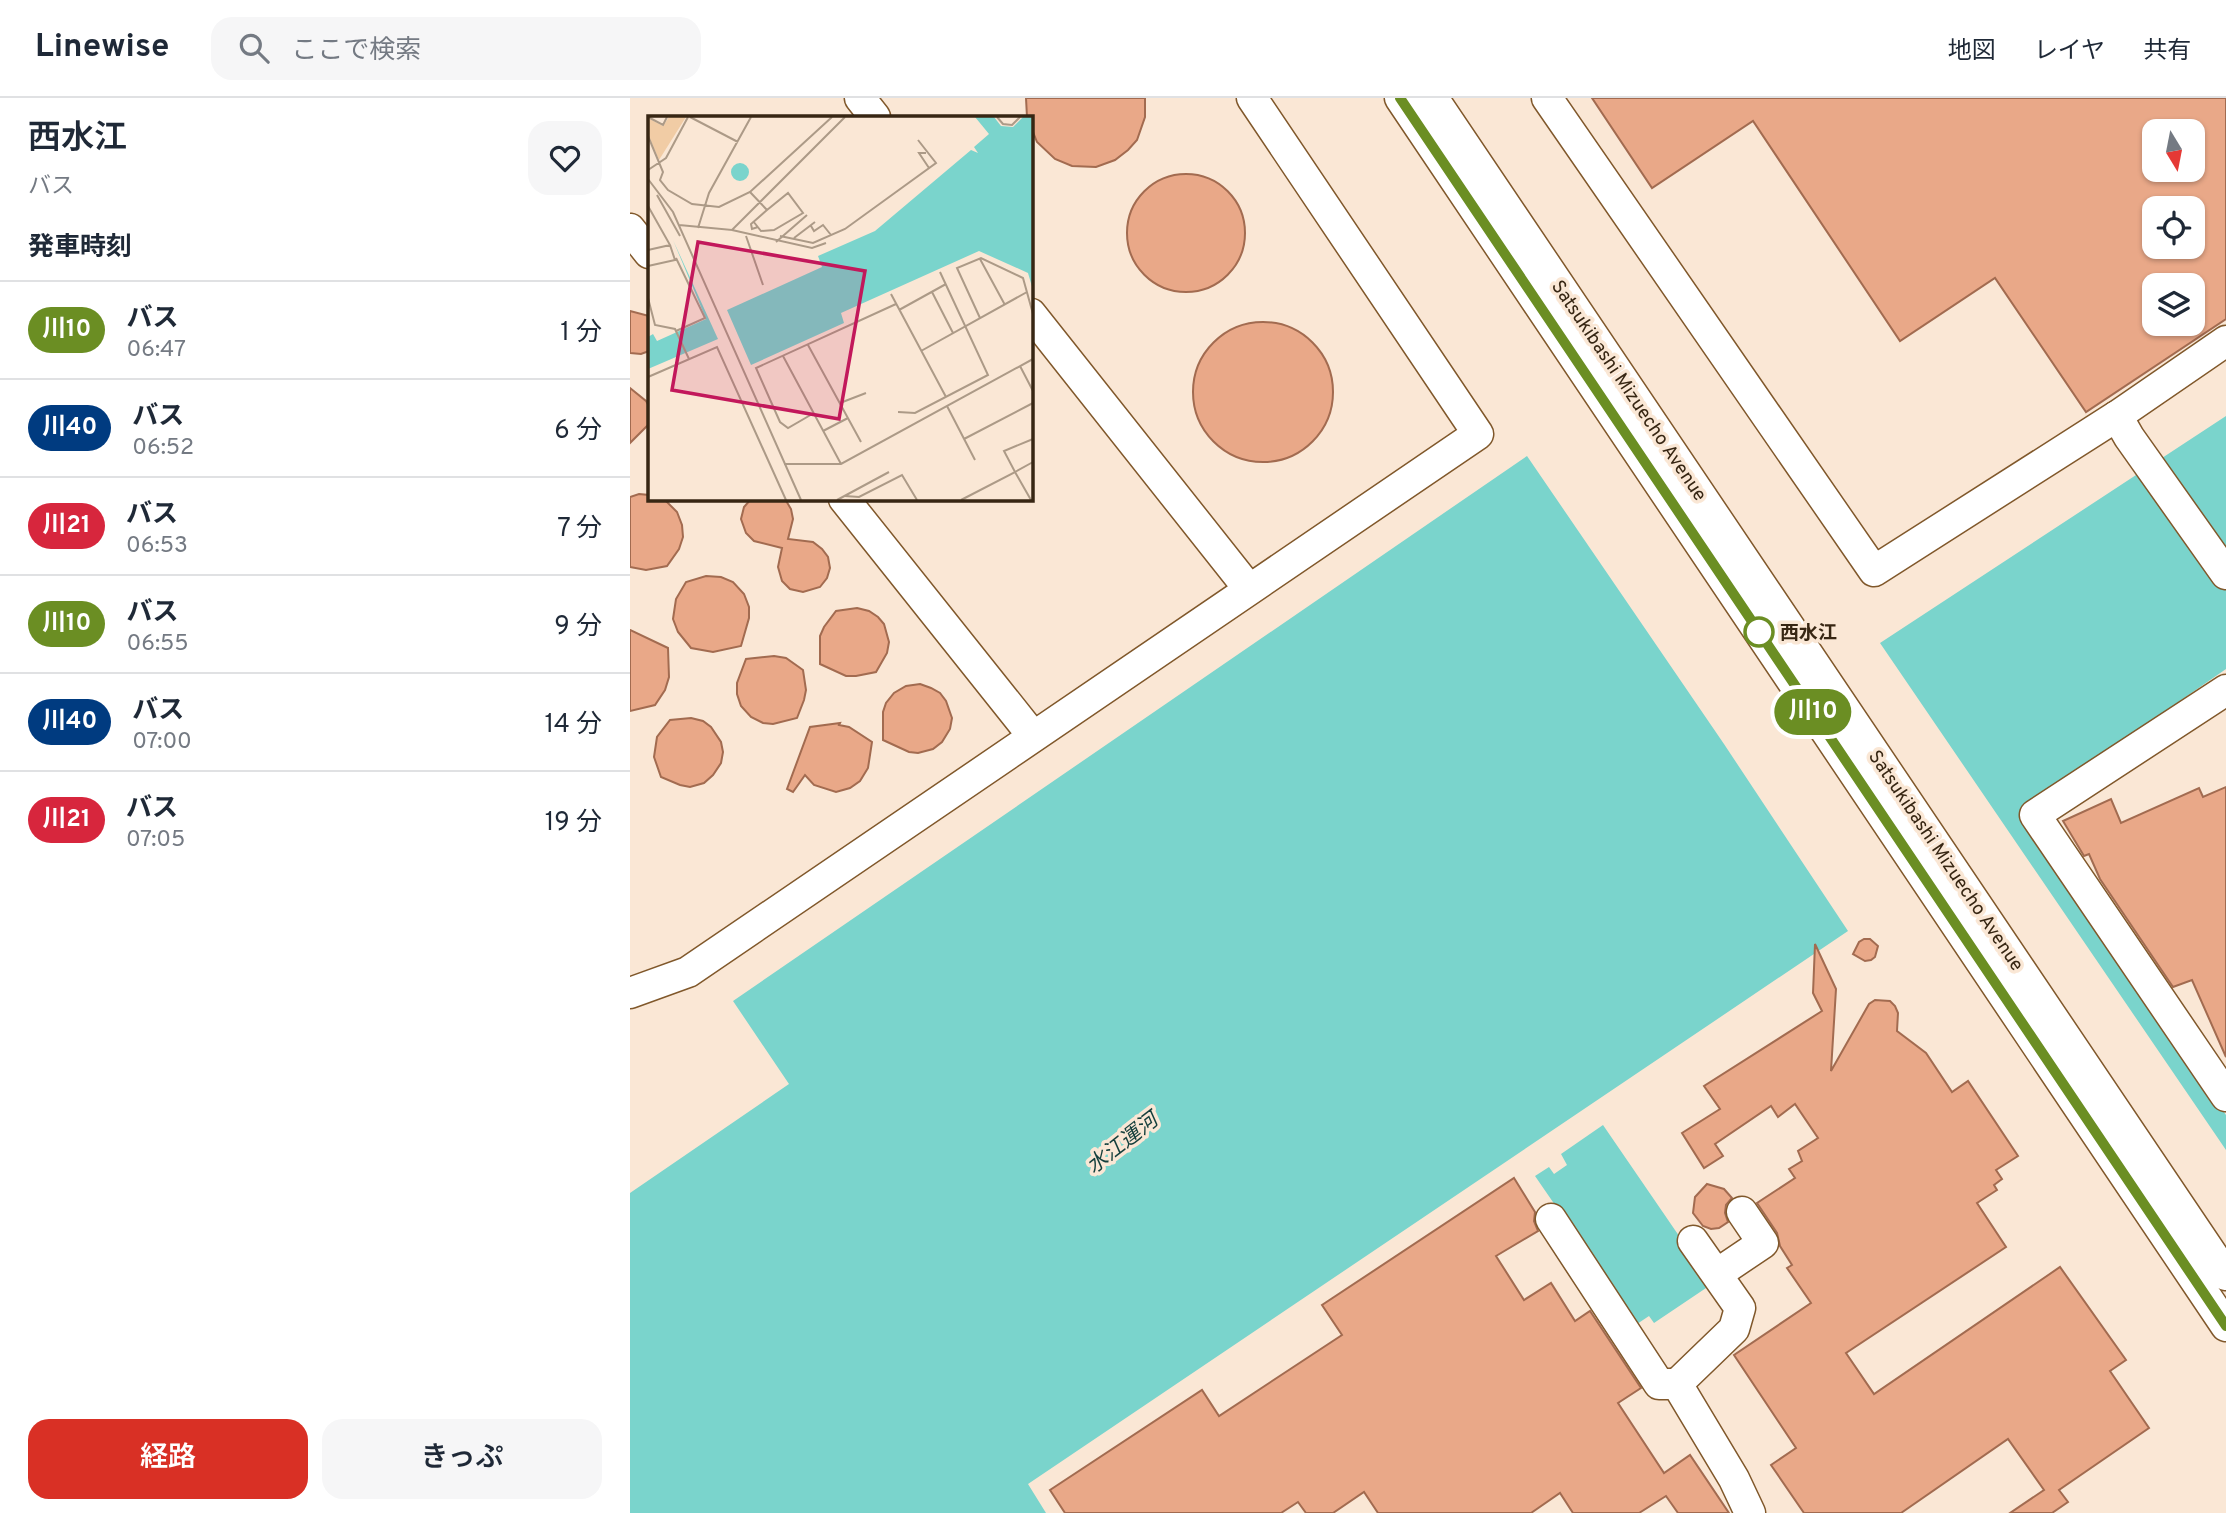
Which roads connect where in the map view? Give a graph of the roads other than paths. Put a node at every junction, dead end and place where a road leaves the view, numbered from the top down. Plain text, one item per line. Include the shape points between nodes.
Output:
1 (1252, 98) edge
2 (1400, 98) edge
3 (1433, 98) edge
4 (1547, 98) edge
5 (1032, 315) edge
6 (2226, 341) edge
7 (2123, 426) junction
8 (845, 500) edge
9 (2226, 574) edge
10 (1249, 589) junction
11 (2226, 690) edge
12 (1032, 736) junction
13 (630, 993) edge
14 (2226, 1096) edge
15 (1742, 1212) dead end
16 (1551, 1219) dead end
17 (1693, 1241) dead end
18 (1717, 1275) junction
19 (2226, 1275) edge
20 (2226, 1326) edge
21 (1677, 1384) junction
22 (1750, 1513) edge

1 - 10 street via 1478,434
2 - 20 street, Satsukibashi Mizuecho Avenue
3 - 19 street, Satsukibashi Mizuecho Avenue
4 - 7 street via 1874,571
5 - 10 street
6 - 7 street
7 - 9 street
8 - 12 street
10 - 12 street
11 - 14 street via 2035,815
12 - 13 street via 688,972
15 - 18 street via 1763,1243
16 - 21 street via 1659,1384
17 - 18 street
18 - 21 street via 1740,1308 1734,1329
21 - 22 street

